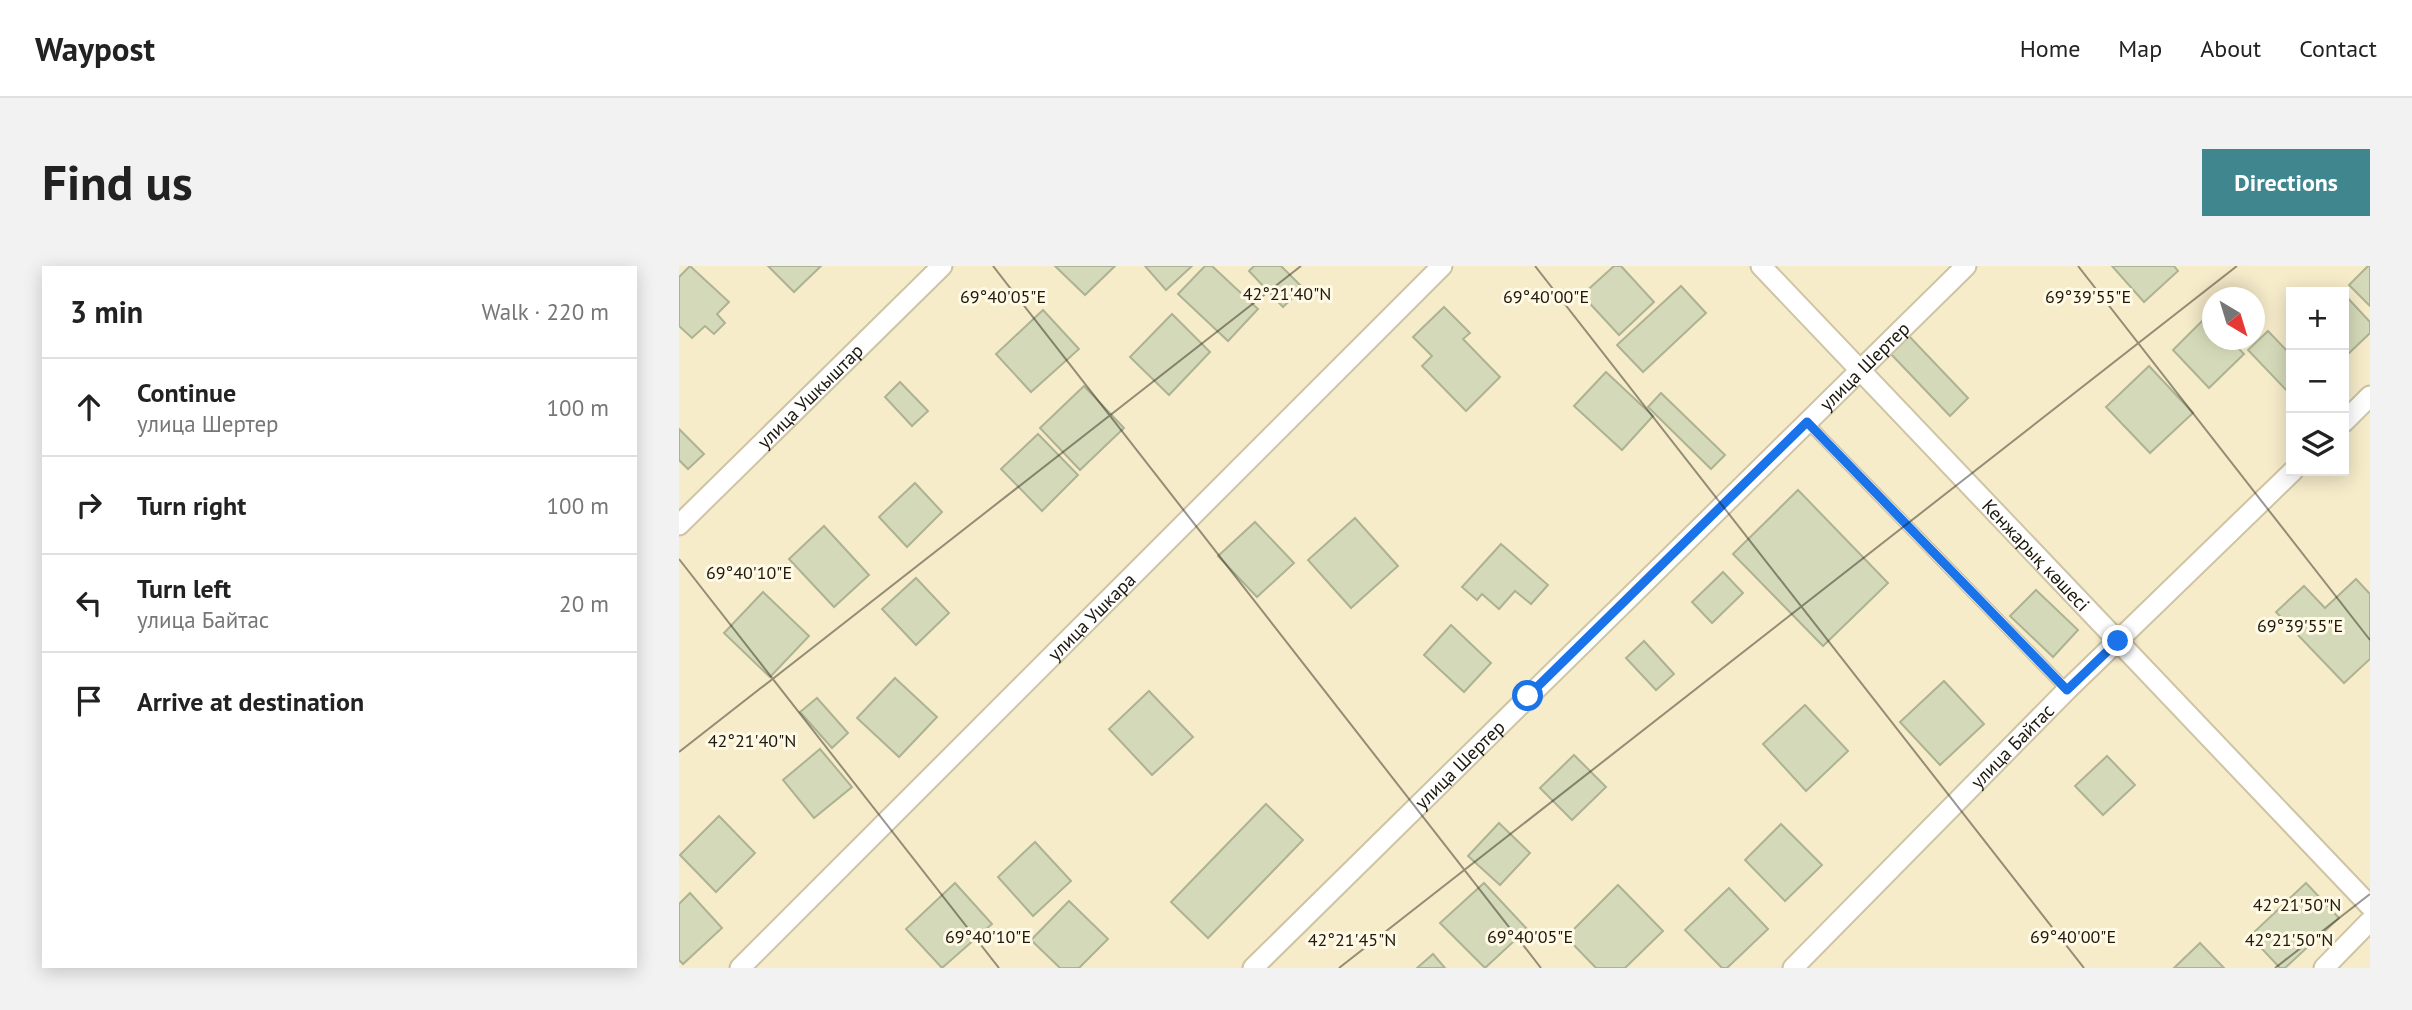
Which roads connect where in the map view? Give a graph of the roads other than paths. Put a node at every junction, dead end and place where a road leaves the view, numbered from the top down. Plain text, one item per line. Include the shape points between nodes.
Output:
1 (942, 266) edge
2 (1442, 266) edge
3 (1761, 266) edge
4 (1965, 266) edge
5 (1859, 370) junction
6 (2370, 396) edge
7 (2349, 417) edge
8 (1807, 422) junction
9 (2288, 476) edge
10 (679, 525) edge
11 (2118, 641) junction
12 (2067, 690) junction
13 (2370, 906) edge
14 (2370, 921) edge
15 (740, 968) edge
16 (1253, 968) edge
17 (1793, 968) edge
18 (2324, 968) edge

1 - 10 street, улица Ушкыштар
2 - 15 street, улица Ушкара
3 - 5 street, Кенжарық көшесі
4 - 5 street, улица Шертер
5 - 8 street, улица Шертер
5 - 11 street, Кенжарық көшесі
6 - 7 street
8 - 12 lane
8 - 16 street, улица Шертер
9 - 11 street, улица Байтас
11 - 12 street, улица Байтас
11 - 13 street, Кенжарық көшесі
12 - 17 street, улица Байтас
14 - 18 street

